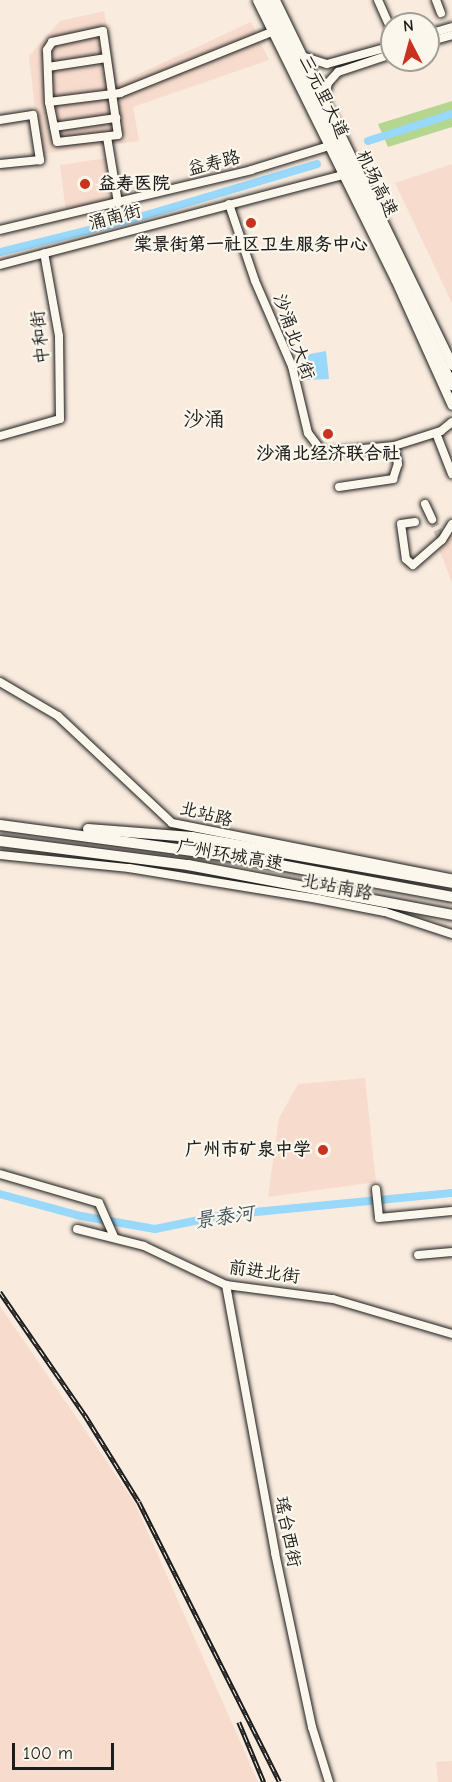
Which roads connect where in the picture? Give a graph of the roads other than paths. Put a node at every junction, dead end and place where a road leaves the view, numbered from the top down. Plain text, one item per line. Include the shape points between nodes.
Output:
1 (257, 0) edge
2 (266, 0) edge
3 (275, 0) edge
4 (436, 0) edge
5 (441, 13) dead end
6 (273, 32) junction
7 (380, 49) edge
8 (302, 56) junction
9 (106, 57) junction
10 (380, 58) edge
11 (48, 67) junction
12 (112, 94) junction
13 (324, 99) junction
14 (49, 102) junction
15 (116, 118) junction
16 (0, 120) edge
17 (54, 127) junction
18 (107, 136) junction
19 (329, 146) junction
20 (0, 164) edge
21 (343, 175) junction
22 (118, 203) junction
23 (229, 204) junction
24 (0, 230) edge
25 (44, 253) junction
26 (0, 265) edge
27 (452, 365) edge
28 (452, 385) edge
29 (452, 405) edge
30 (452, 422) edge
31 (436, 433) junction
32 (0, 436) edge
33 (394, 446) junction
34 (452, 474) edge
35 (339, 487) dead end
36 (425, 504) dead end
37 (432, 519) tunnel mouth
38 (416, 522) dead end
39 (452, 524) edge
40 (0, 682) edge
41 (0, 825) edge
42 (0, 841) edge
43 (0, 855) edge
44 (452, 878) edge
45 (452, 883) edge
46 (452, 897) edge
47 (452, 915) edge
48 (452, 934) edge
49 (0, 1173) edge
50 (376, 1189) dead end
51 (452, 1211) edge
52 (77, 1229) dead end
53 (114, 1237) junction
54 (452, 1252) edge
55 (418, 1255) dead end
56 (226, 1285) junction
57 (452, 1334) edge
58 (329, 1782) edge

1 - 6 main road, 三元里大道
2 - 28 highway, 机场高速
3 - 8 main road, 三元里大道
4 - 5 street
6 - 12 street
6 - 19 main road, 三元里大道
7 - 8 street via 327,64
8 - 13 main road, 三元里大道
9 - 11 street
9 - 11 street via 103,31 52,42 47,50
9 - 12 street
10 - 13 street via 338,72 328,83
11 - 14 street
12 - 14 street
12 - 15 street
13 - 27 main road, 三元里大道
14 - 17 street
15 - 17 street
15 - 18 street via 118,135
16 - 20 street via 33,116 40,160
17 - 18 street via 57,142
18 - 22 street
19 - 21 main road, 三元里大道
19 - 22 street, 益寿路
21 - 23 street, 涌南街
21 - 29 main road, 三元里大道
22 - 24 street, 益寿路
23 - 25 street, 涌南街
23 - 33 street, 沙涌北大街 via 255,280 292,366 308,433 323,453
25 - 26 street, 涌南街
25 - 32 street, 中和街 via 59,336 60,419
30 - 31 street, 沙涌北大街
31 - 33 street, 沙涌北大街
31 - 34 street
33 - 35 street via 398,464 393,479
36 - 37 street
38 - 39 street via 401,524 406,559 413,565 442,540
40 - 44 street, 北站路 via 58,716 172,823
41 - 45 highway via 192,837
41 - 46 highway, 广州环城高速 via 237,857
42 - 47 highway, 广州环城高速 via 206,868
43 - 48 street, 北站南路 via 129,868 318,899 385,912
49 - 53 street via 99,1203
50 - 51 street via 379,1218
52 - 53 street, 前进北街
53 - 56 street, 前进北街 via 154,1250
54 - 55 street
56 - 57 street, 前进北街 via 333,1299
56 - 58 street, 瑶台西街 via 275,1553 312,1727

